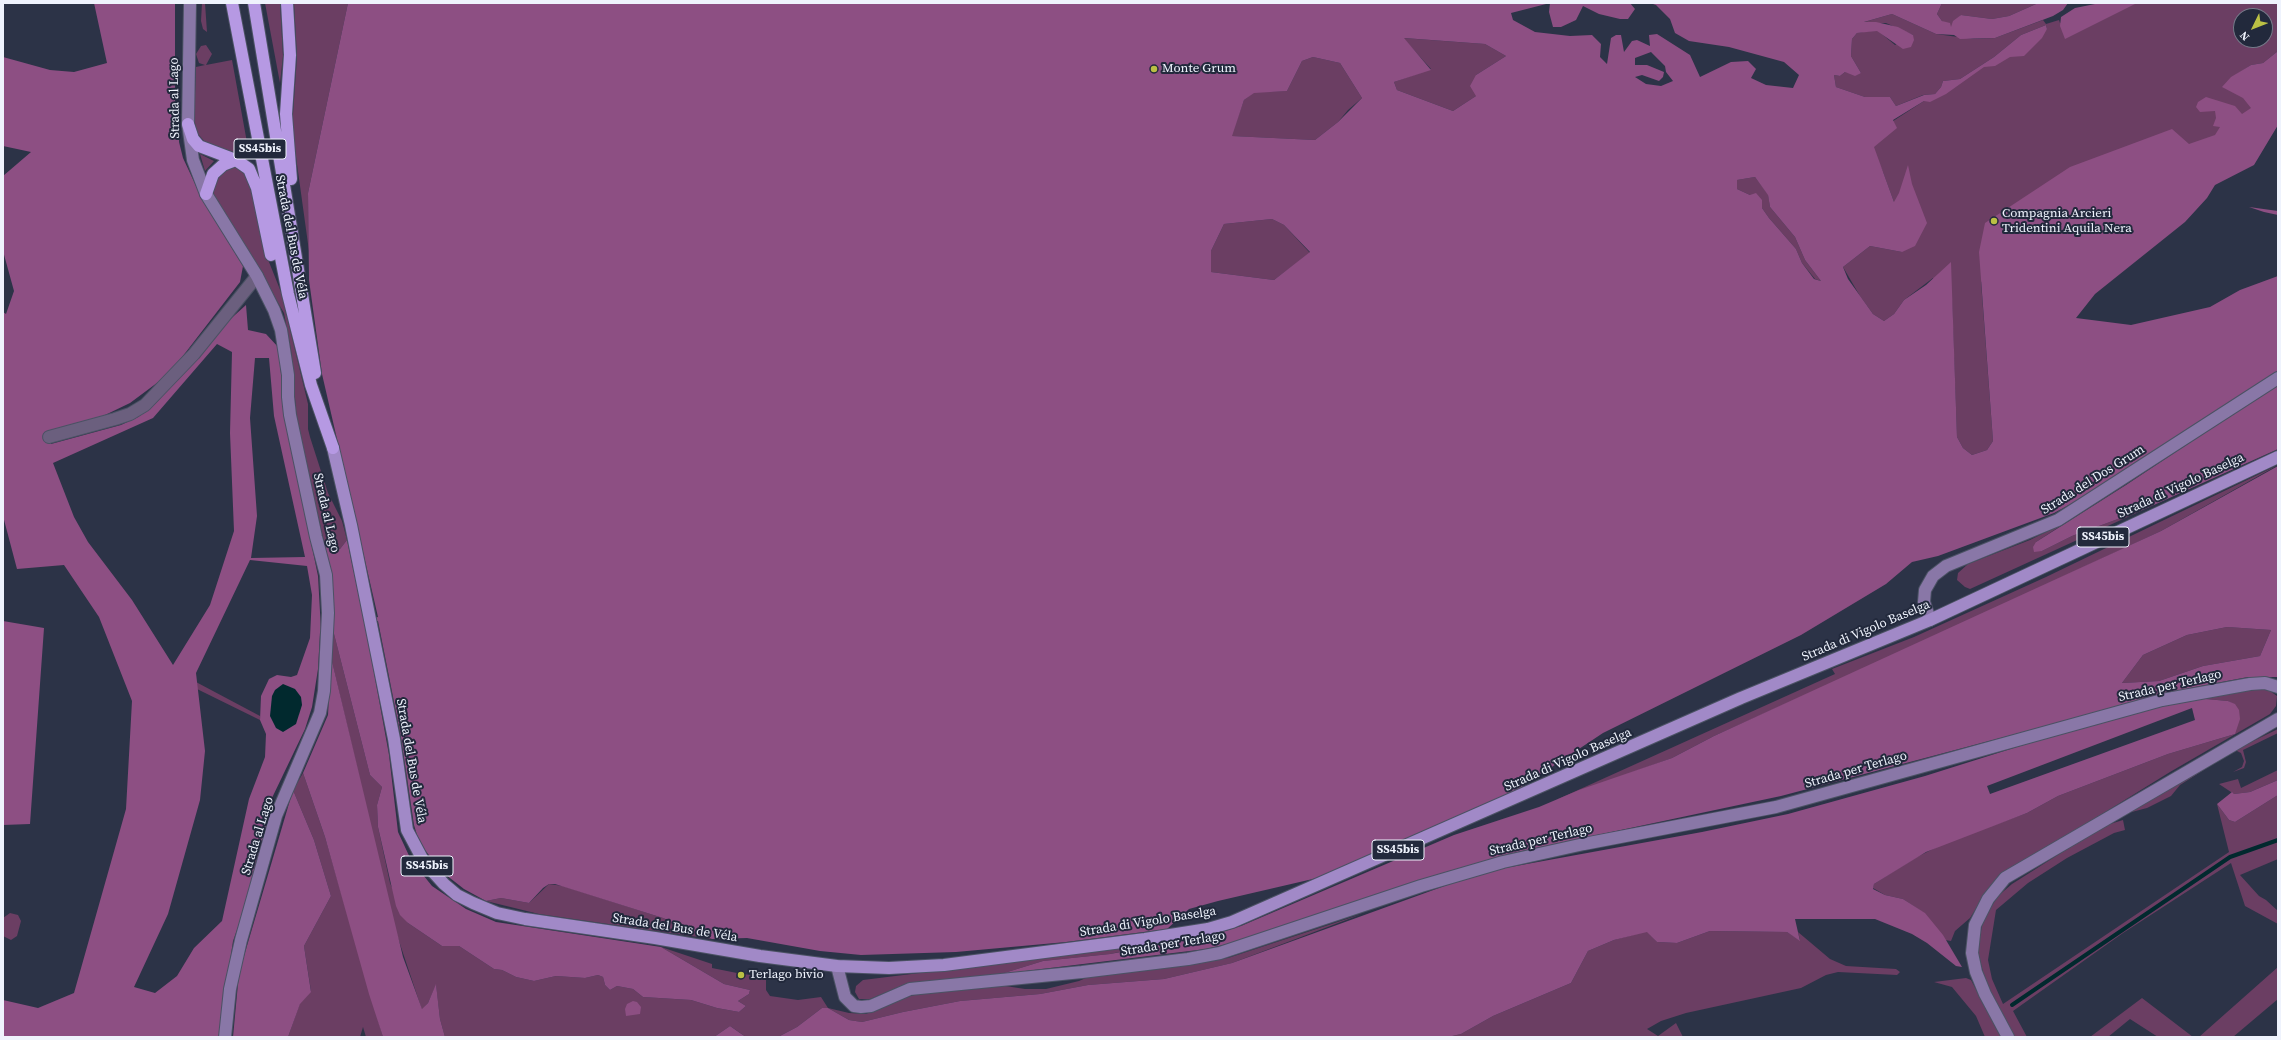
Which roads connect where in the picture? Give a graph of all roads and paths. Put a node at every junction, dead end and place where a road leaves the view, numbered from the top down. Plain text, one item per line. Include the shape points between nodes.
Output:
1 (190, 3) edge
2 (232, 3) edge
3 (254, 3) edge
4 (287, 3) edge
5 (188, 124) junction
6 (236, 160) junction
7 (206, 194) junction
8 (295, 246) junction
9 (257, 276) junction
10 (288, 294) junction
11 (2278, 378) edge
12 (49, 437) dead end
13 (333, 448) junction
14 (2278, 457) edge
15 (1930, 620) junction
16 (2278, 687) edge
17 (2278, 718) edge
18 (837, 966) junction
19 (225, 1037) edge
20 (2008, 1037) edge

1 - 5 main road, Strada al Lago
2 - 10 highway, Strada del Bus de Véla / SS45bis
3 - 8 highway, Strada del Bus de Véla / SS45bis
4 - 8 highway via 290,55 286,128
5 - 6 highway via 193,139 199,146
5 - 7 main road, Strada al Lago via 193,160
6 - 7 highway via 223,165 213,174
6 - 10 highway via 248,169 253,177 273,260
7 - 9 main road, Strada al Lago
8 - 13 highway, Strada del Bus de Véla / SS45bis via 313,363
9 - 12 street via 194,354 145,405 130,414
9 - 19 main road, Strada al Lago via 281,330 288,374 290,415 326,575 327,631 320,713 276,816 238,954 230,989
10 - 13 highway, Strada del Bus de Véla / SS45bis via 311,385
11 - 15 main road, Strada del Dos Grum via 2058,520 1946,566 1933,576 1925,590 1924,602
13 - 18 main road, Strada del Bus de Véla / SS45bis via 352,525 392,731 408,830 414,847 433,875 457,895 497,913
14 - 15 main road, Strada di Vigolo Baselga / SS45bis
15 - 18 main road, Strada di Vigolo Baselga / SS45bis via 1741,698 1232,922 1145,940 944,965 889,968
16 - 18 main road, Strada per Terlago via 2265,683 2250,684 2162,700 1776,807 1503,862 1421,886 1220,953 1082,972 910,989 861,1008 854,1006 845,996
17 - 20 main road via 2005,878 1988,899 1975,925 1972,953 1984,994

